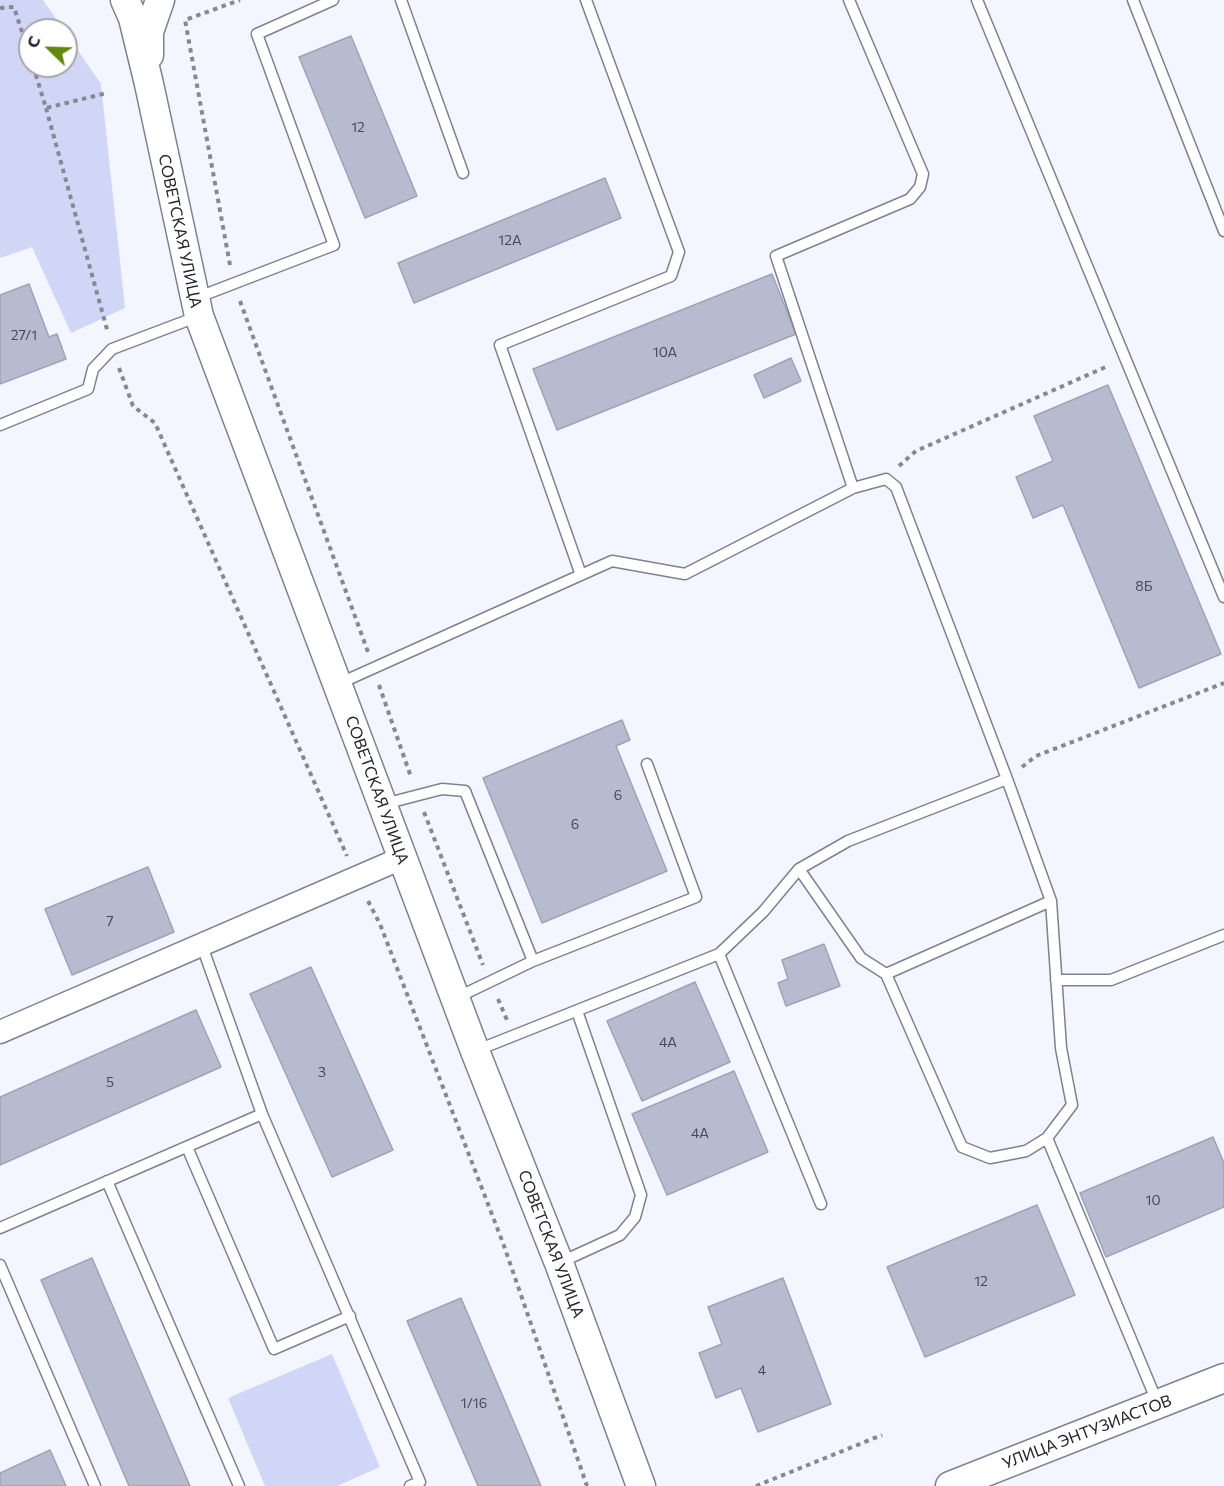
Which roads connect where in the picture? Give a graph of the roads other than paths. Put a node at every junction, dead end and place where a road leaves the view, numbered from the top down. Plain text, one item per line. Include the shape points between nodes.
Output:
1 (125, 0) edge
2 (160, 0) edge
3 (333, 0) edge
4 (401, 0) edge
5 (586, 0) edge
6 (849, 0) edge
7 (977, 0) edge
8 (1133, 0) edge
9 (149, 84) junction
10 (463, 173) dead end
11 (1224, 231) edge
12 (196, 308) junction
13 (0, 425) edge
14 (853, 488) junction
15 (581, 575) junction
16 (1224, 597) edge
17 (338, 684) junction
18 (647, 764) dead end
19 (1007, 779) junction
20 (384, 805) junction
21 (402, 858) junction
22 (799, 869) junction
23 (1051, 902) junction
24 (1224, 934) edge
25 (202, 946) junction
26 (719, 954) junction
27 (533, 962) junction
28 (886, 974) junction
29 (1056, 980) junction
30 (456, 998) junction
31 (577, 1011) junction
32 (1, 1028) edge
33 (476, 1051) junction
34 (262, 1114) junction
35 (1047, 1138) junction
36 (187, 1147) junction
37 (108, 1180) junction
38 (821, 1204) dead end
39 (0, 1228) edge
40 (559, 1263) junction
41 (0, 1265) edge
42 (350, 1317) junction
43 (1224, 1378) edge
44 (1158, 1404) junction
45 (95, 1486) edge
46 (239, 1486) edge
47 (410, 1486) edge
48 (641, 1486) edge
49 (950, 1486) edge

1 - 9 street
2 - 9 street via 149,32
3 - 12 lane via 257,34 334,245 234,283
4 - 10 lane
5 - 15 lane via 679,252 671,276 500,345
6 - 14 lane via 923,174 920,187 910,199 776,256
7 - 16 lane
8 - 11 lane
9 - 12 street, СОВЕТСКАЯ УЛИЦА
12 - 13 lane via 112,349 93,369 88,388
12 - 17 street, СОВЕТСКАЯ УЛИЦА
14 - 15 lane via 685,574 612,561
14 - 19 lane via 886,479 896,487
15 - 17 lane
17 - 20 street, СОВЕТСКАЯ УЛИЦА
18 - 27 lane via 696,897
19 - 22 lane via 848,841
19 - 23 lane
20 - 21 street, СОВЕТСКАЯ УЛИЦА
20 - 27 lane via 442,789 465,791
21 - 25 street
21 - 30 street, СОВЕТСКАЯ УЛИЦА
22 - 26 lane via 763,912
22 - 28 lane via 861,958
23 - 28 lane
23 - 29 lane
24 - 29 lane via 1111,980
25 - 32 street
25 - 34 lane
26 - 31 lane
26 - 38 lane
27 - 30 lane
28 - 35 lane via 962,1147 990,1158 1026,1151
29 - 35 lane via 1061,1048 1072,1105
30 - 33 street, СОВЕТСКАЯ УЛИЦА
31 - 33 lane
31 - 40 lane via 641,1195 634,1217 620,1235
33 - 40 street, СОВЕТСКАЯ УЛИЦА
34 - 36 lane
34 - 42 lane
35 - 44 lane
36 - 37 lane
36 - 42 lane via 273,1349
37 - 39 lane
37 - 46 lane
40 - 48 street, СОВЕТСКАЯ УЛИЦА
41 - 45 lane
42 - 47 lane via 420,1482
43 - 44 street, УЛИЦА ЭНТУЗИАСТОВ
44 - 49 street, УЛИЦА ЭНТУЗИАСТОВ

